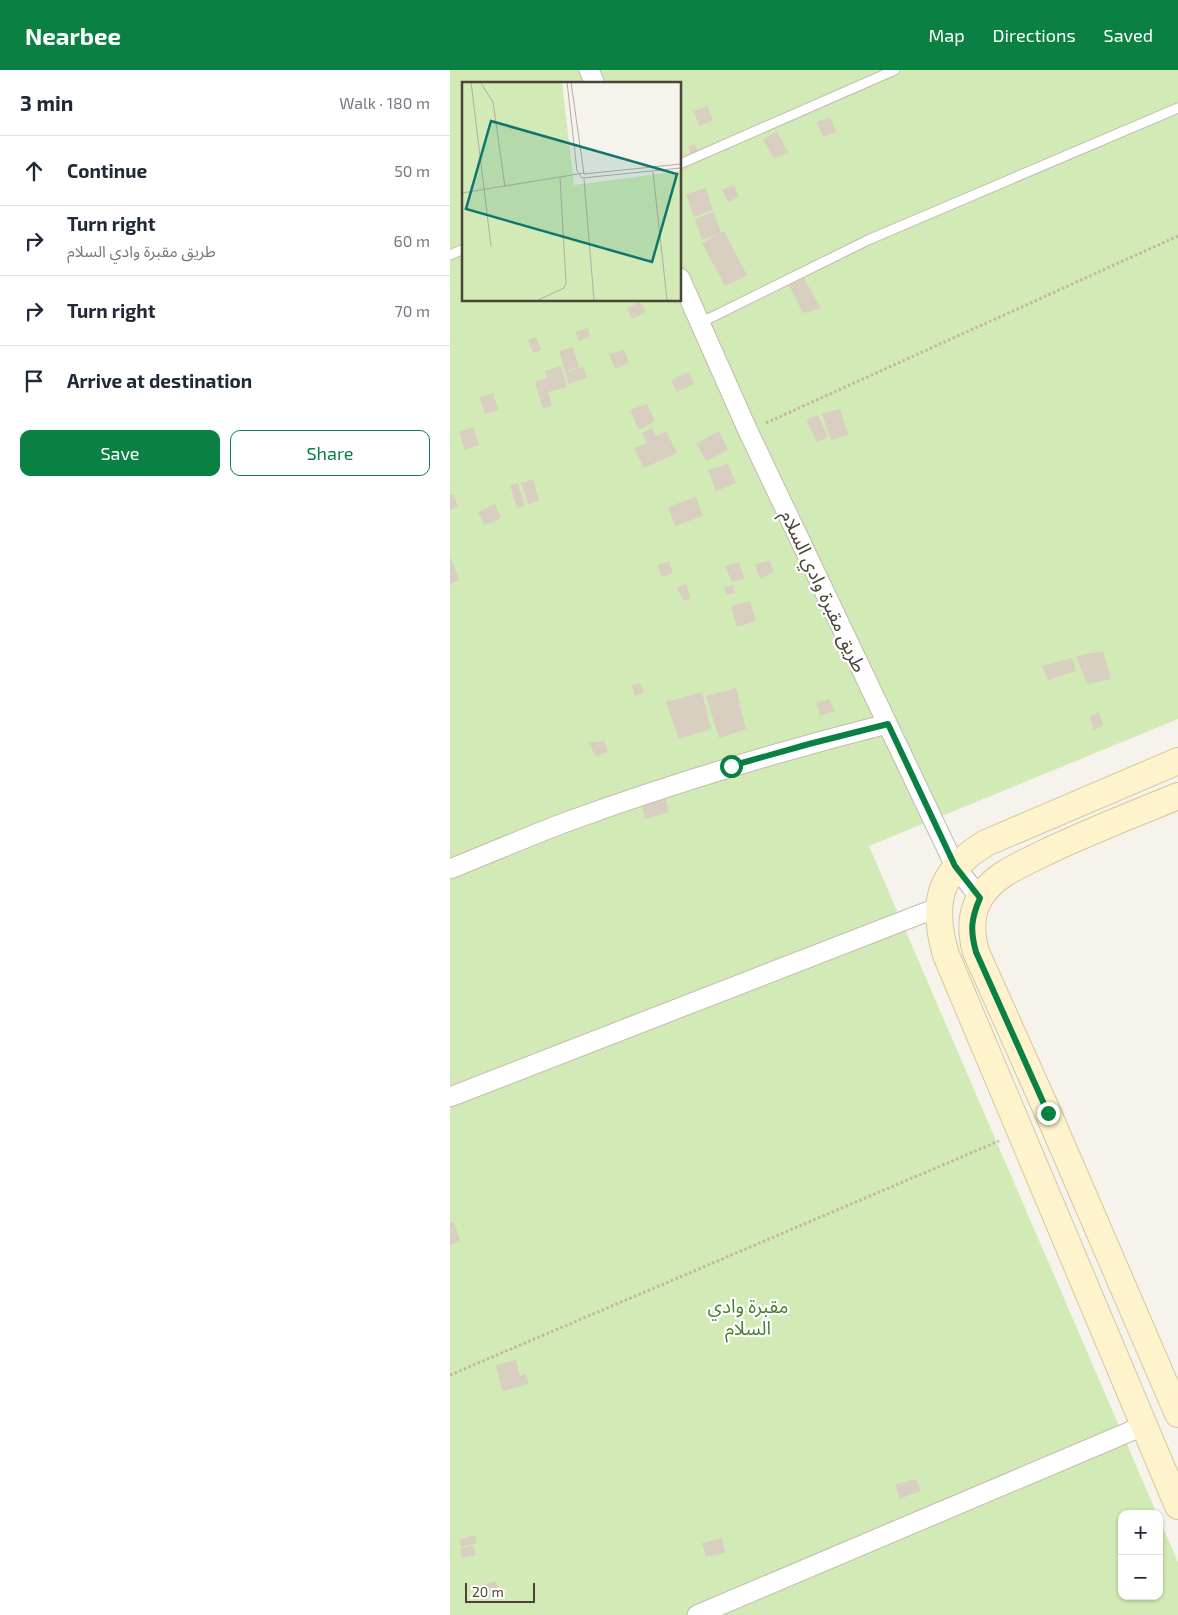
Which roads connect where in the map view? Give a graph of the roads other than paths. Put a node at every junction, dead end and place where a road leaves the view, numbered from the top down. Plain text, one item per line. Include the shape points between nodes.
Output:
1 (589, 70) edge
2 (895, 70) edge
3 (594, 82) edge
4 (1178, 108) edge
5 (681, 164) edge
6 (462, 250) edge
7 (450, 255) edge
8 (681, 280) edge
9 (700, 322) junction
10 (888, 724) junction
11 (1178, 761) edge
12 (1178, 796) edge
13 (955, 866) junction
14 (450, 869) edge
15 (978, 901) junction
16 (939, 907) junction
17 (450, 1097) edge
18 (1178, 1414) edge
19 (1144, 1426) junction
20 (1178, 1506) edge
21 (697, 1615) edge

1 - 3 street
2 - 5 lane
4 - 9 lane via 868,240
6 - 7 lane
8 - 9 street, طريق مقبرة وادي السلام
9 - 10 street, طريق مقبرة وادي السلام via 748,431
10 - 13 street, طريق مقبرة وادي السلام
10 - 14 street via 649,793
11 - 13 street via 986,843
12 - 15 street via 1004,873
13 - 15 street, طريق مقبرة وادي السلام
13 - 16 street via 942,891
15 - 16 street
15 - 18 street via 972,935 976,952
16 - 17 street
16 - 19 street via 939,932 946,955
19 - 20 street
19 - 21 street

